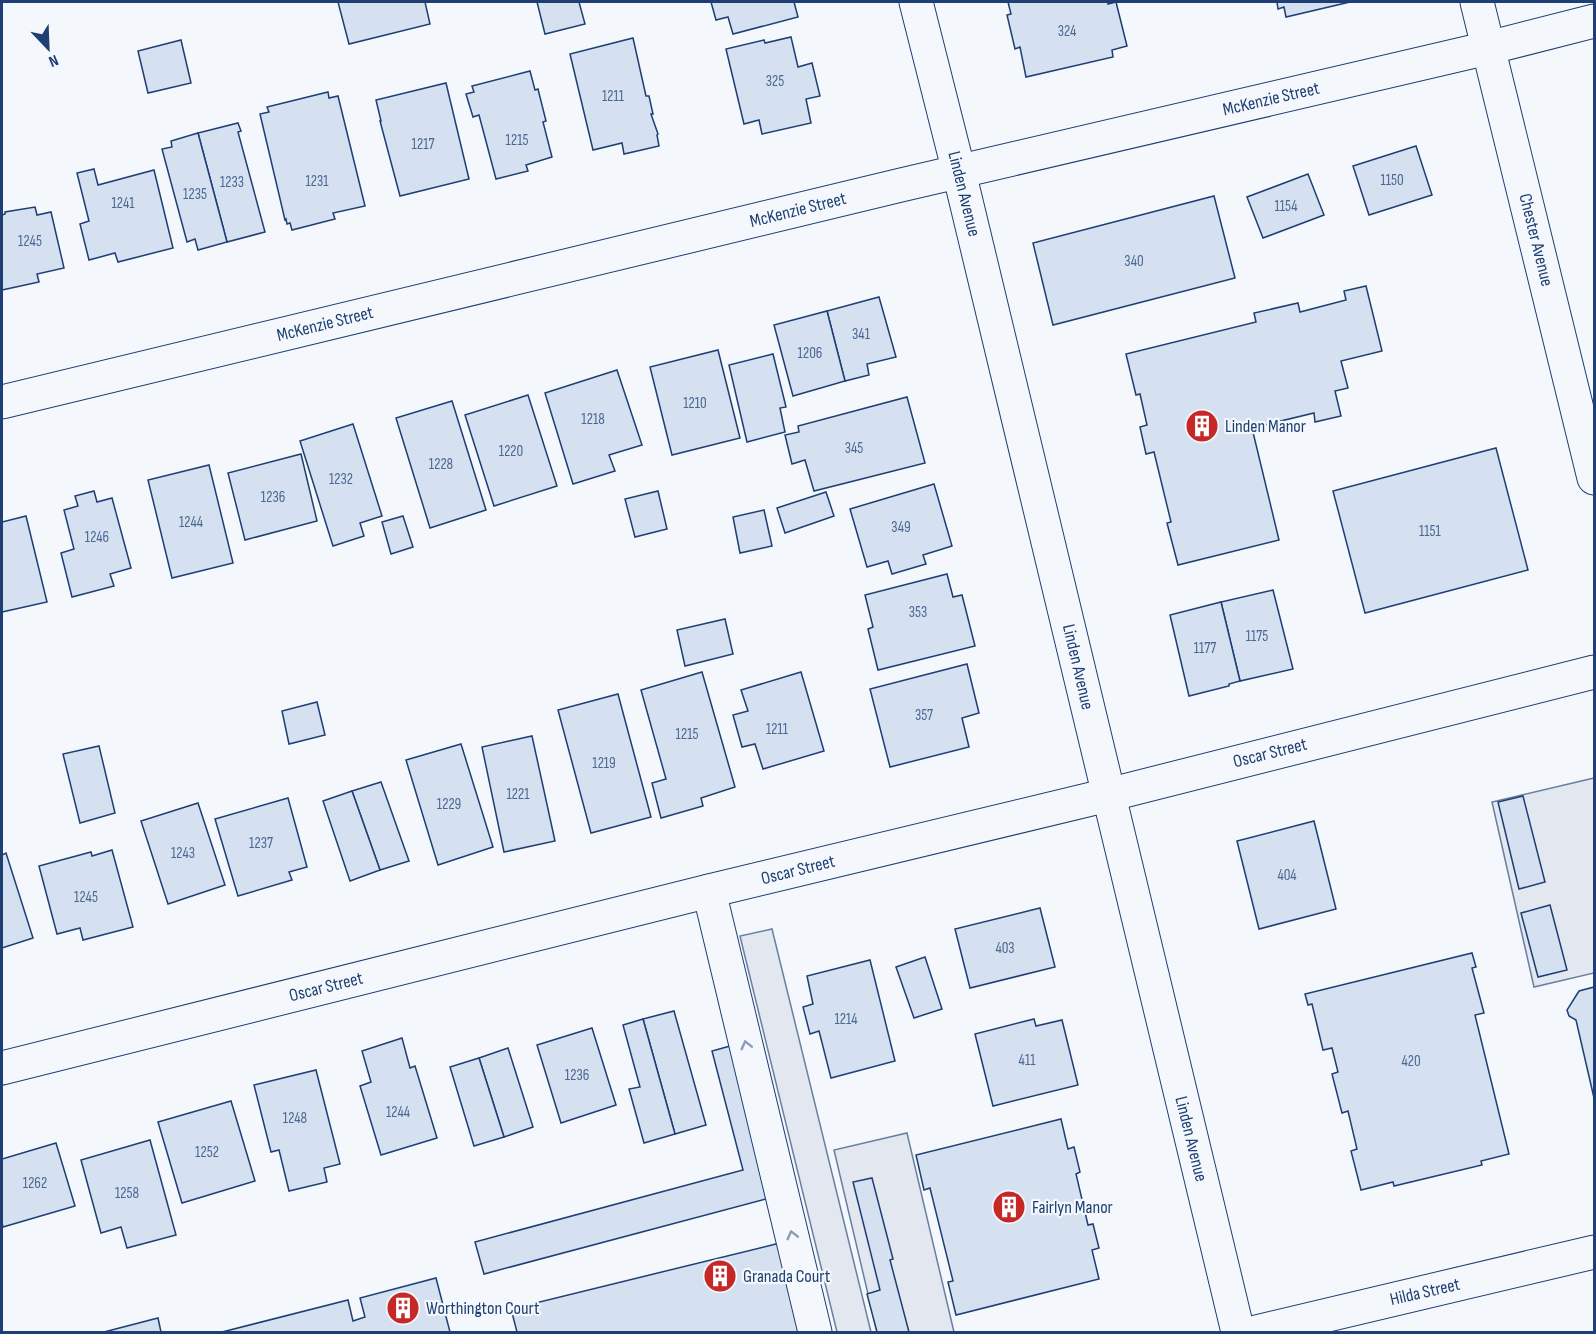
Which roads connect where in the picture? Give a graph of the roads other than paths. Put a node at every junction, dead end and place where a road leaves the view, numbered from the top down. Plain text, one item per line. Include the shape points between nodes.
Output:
1 (916, 2) edge
2 (1477, 2) edge
3 (1594, 21) edge
4 (1488, 48) junction
5 (959, 172) junction
6 (2, 402) edge
7 (1594, 478) edge
8 (1594, 672) edge
9 (1108, 795) junction
10 (709, 891) junction
11 (2, 1068) edge
12 (1594, 1252) edge
13 (815, 1332) edge
14 (1238, 1332) edge
15 (1256, 1332) edge

1 - 5 street, Linden Avenue
2 - 4 street, Chester Avenue
3 - 4 street, McKenzie Street
4 - 5 street, McKenzie Street
4 - 7 street, Chester Avenue
5 - 6 street, McKenzie Street
5 - 9 street, Linden Avenue
8 - 9 street, Oscar Street
9 - 10 street, Oscar Street
9 - 14 street, Linden Avenue
10 - 11 street, Oscar Street
13 -> 10 street
12 - 15 street, Hilda Street

